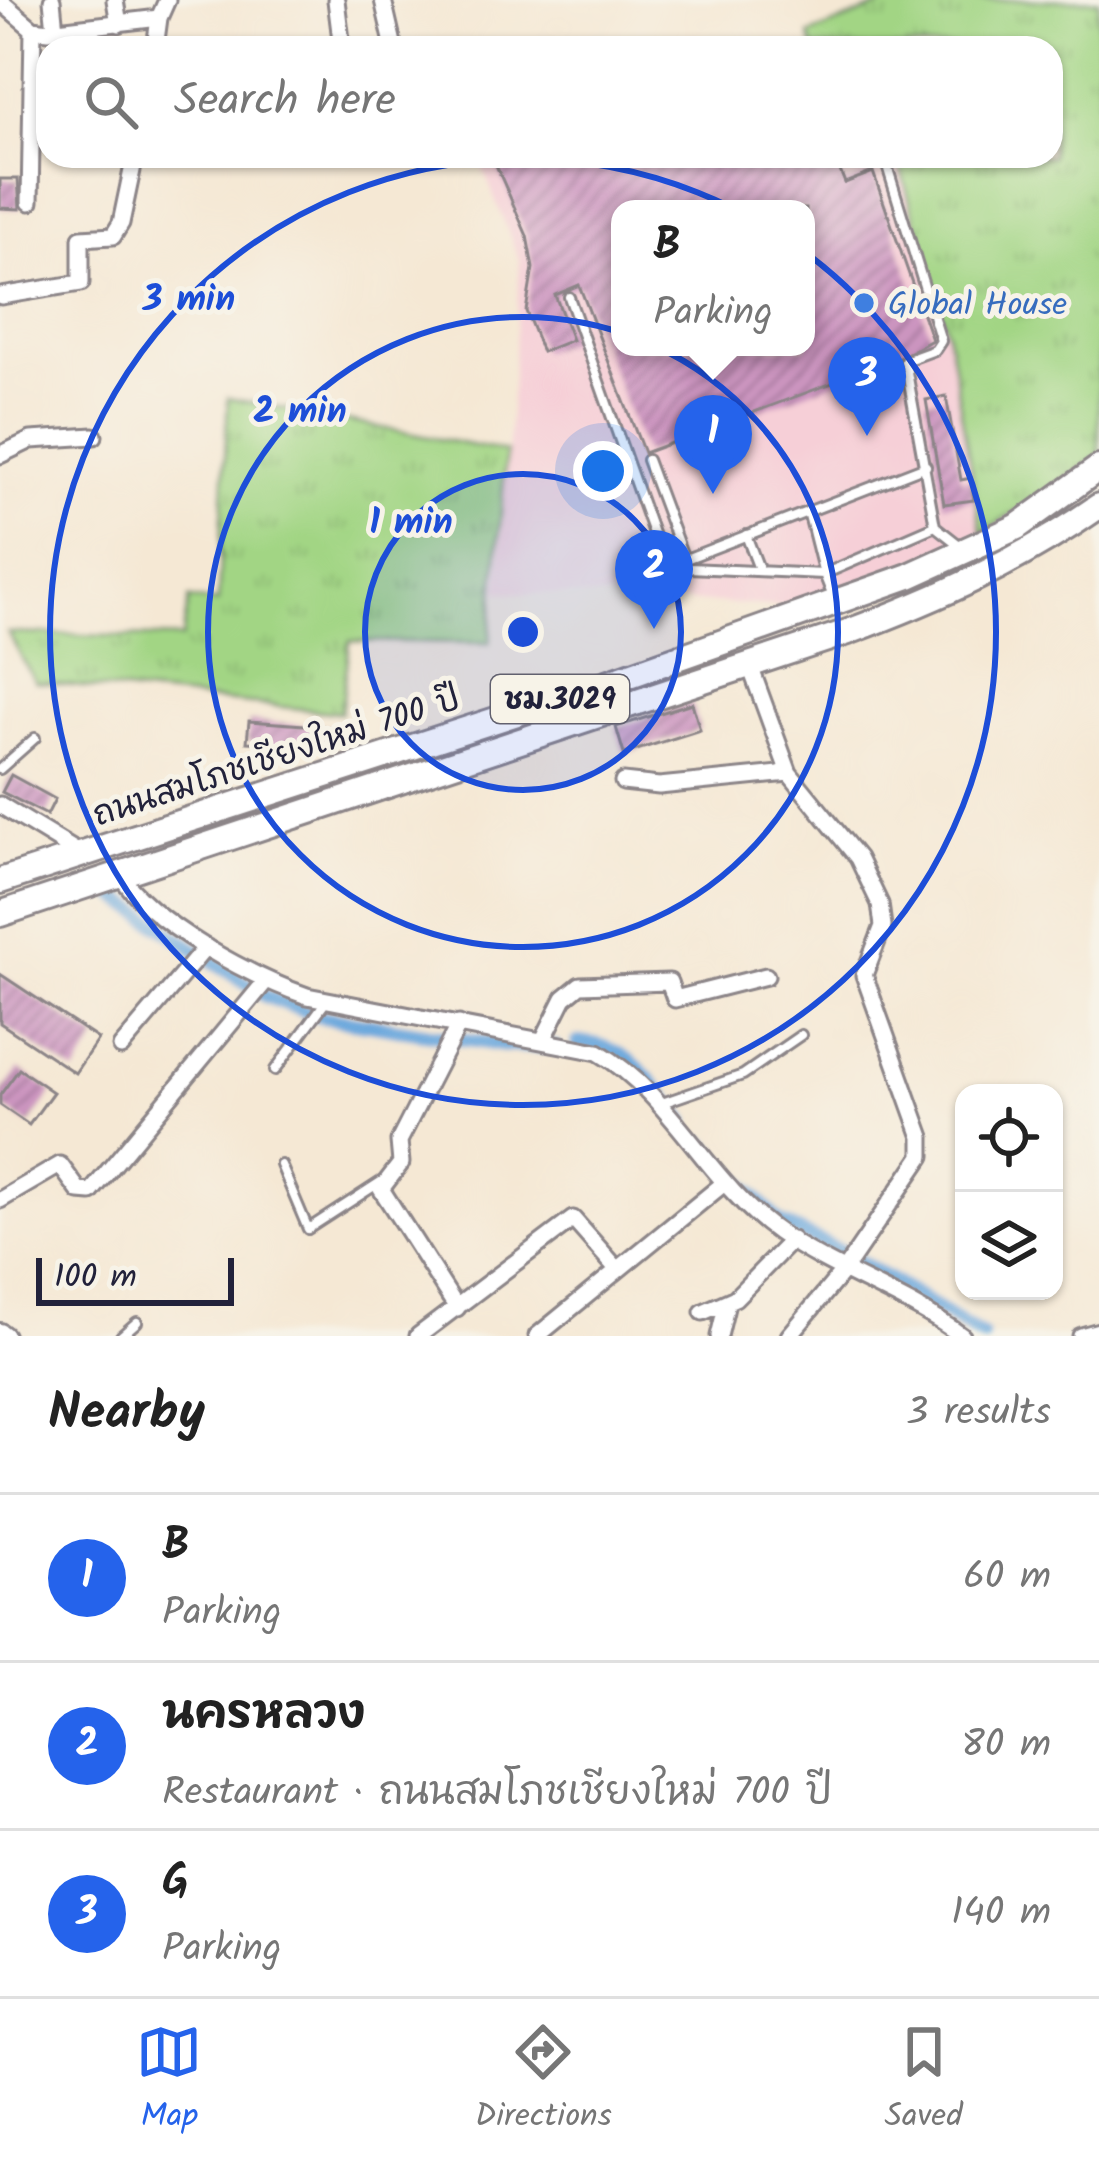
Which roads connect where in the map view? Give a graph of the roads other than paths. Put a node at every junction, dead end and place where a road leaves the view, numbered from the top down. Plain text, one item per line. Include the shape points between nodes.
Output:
1 (52, 0) edge
2 (115, 0) edge
3 (167, 0) edge
4 (337, 0) edge
5 (383, 0) edge
6 (0, 2) edge
7 (159, 18) junction
8 (118, 24) junction
9 (33, 29) junction
10 (55, 30) junction
11 (157, 36) edge
12 (341, 36) edge
13 (391, 36) edge
14 (132, 168) edge
15 (888, 168) edge
16 (30, 202) dead end
17 (1, 296) edge
18 (568, 297) dead end
19 (94, 436) dead end
20 (0, 455) edge
21 (647, 460) dead end
22 (926, 466) junction
23 (1099, 468) edge
24 (1099, 506) edge
25 (808, 511) junction
26 (935, 526) junction
27 (746, 535) junction
28 (968, 552) junction
29 (684, 559) junction
30 (665, 567) junction
31 (759, 569) junction
32 (824, 574) junction
33 (835, 602) junction
34 (750, 666) junction
35 (35, 738) dead end
36 (0, 770) edge
37 (789, 773) junction
38 (623, 782) dead end
39 (0, 805) edge
40 (79, 853) junction
41 (118, 872) junction
42 (0, 881) edge
43 (0, 914) edge
44 (206, 946) junction
45 (766, 976) dead end
46 (266, 982) junction
47 (327, 1000) junction
48 (459, 1024) junction
49 (801, 1035) dead end
50 (544, 1038) junction
51 (121, 1047) dead end
52 (275, 1070) dead end
53 (662, 1104) junction
54 (281, 1165) dead end
55 (383, 1180) junction
56 (723, 1184) junction
57 (0, 1200) edge
58 (792, 1240) junction
59 (844, 1269) junction
60 (618, 1270) junction
61 (727, 1303) junction
62 (457, 1308) junction
63 (703, 1312) dead end
64 (136, 1322) dead end
65 (938, 1329) edge
66 (1099, 1331) edge
67 (121, 1336) edge
68 (418, 1336) edge
69 (537, 1336) edge
70 (719, 1336) edge
71 (789, 1336) edge
72 (962, 1336) edge
73 (1081, 1336) edge

1 - 10 street
2 - 8 street
3 - 7 street
4 - 12 street
5 - 13 street
6 - 9 street
7 - 8 street
7 - 11 street
8 - 10 street
9 - 10 street
9 - 16 street
14 - 17 street via 113,236 81,238 81,283
15 - 22 lane via 940,341 905,361
18 - 30 lane
19 - 20 street via 31,440
21 - 29 lane
22 - 25 lane
22 - 26 lane
23 - 28 main road, ถนนสมโภชเชียงใหม่ 700 ปี / ชม.3029
24 - 34 main road, ถนนสมโภชเชียงใหม่ 700 ปี / ชม.3029 via 1026,557 951,594
25 - 27 lane
25 - 32 lane
26 - 28 lane
26 - 32 lane
27 - 29 lane
27 - 31 lane
28 - 33 main road, ถนนสมโภชเชียงใหม่ 700 ปี / ชม.3029
29 - 30 lane
30 - 31 lane
31 - 32 lane
32 - 33 lane
33 - 40 main road, ถนนสมโภชเชียงใหม่ 700 ปี / ชม.3029
34 - 37 street
34 - 41 main road, ถนนสมโภชเชียงใหม่ 700 ปี / ชม.3029
35 - 36 lane
37 - 38 street via 644,787
37 - 59 street via 858,858 880,904 883,926 864,975 922,1137 922,1156
39 - 40 street
40 - 42 main road, ถนนสมโภชเชียงใหม่ 700 ปี / ชม.3029
41 - 43 main road, ถนนสมโภชเชียงใหม่ 700 ปี / ชม.3029
41 - 44 street
44 - 46 street
44 - 51 street
45 - 50 street via 675,999 669,982 589,982 564,998
46 - 47 street
46 - 57 street via 91,1192 79,1191 59,1165
47 - 48 street
47 - 52 lane
48 - 50 street
48 - 55 street via 400,1141 401,1163
49 - 53 lane via 743,1076
50 - 53 street via 598,1052
53 - 56 street
54 - 55 lane via 308,1228
55 - 62 street via 385,1196
56 - 58 street
56 - 60 street
58 - 59 street
58 - 61 street
59 - 65 street
59 - 71 street
60 - 62 street via 572,1219
60 - 69 street
61 - 63 street
61 - 70 street
62 - 68 street
64 - 67 lane
65 - 72 street
66 - 73 street

